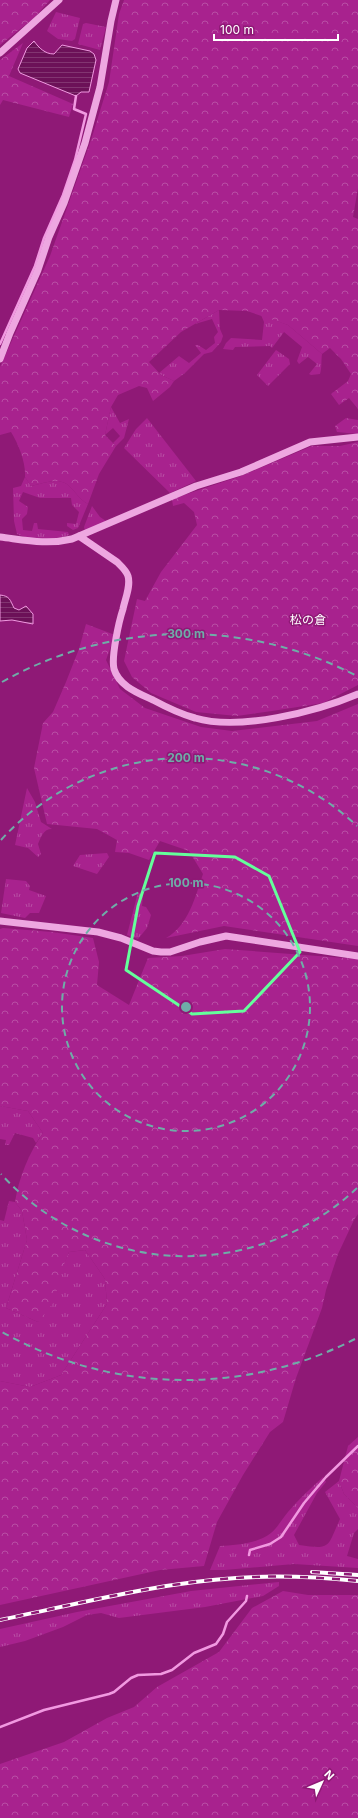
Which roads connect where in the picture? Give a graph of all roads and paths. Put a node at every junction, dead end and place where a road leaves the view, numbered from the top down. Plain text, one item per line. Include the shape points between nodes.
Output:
1 (59, 0) edge
2 (116, 0) edge
3 (0, 54) edge
4 (0, 359) edge
5 (358, 437) edge
6 (79, 536) junction
7 (0, 537) edge
8 (358, 694) edge
9 (0, 921) edge
10 (358, 956) edge

1 - 3 street
2 - 4 street via 110,21 100,87 85,143 38,270
5 - 6 street via 310,442 241,472 196,486
6 - 7 street via 56,543
6 - 8 street via 122,566 128,577 114,653 114,668 122,682 137,693 195,718 227,723 306,712
9 - 10 street via 98,932 161,952 170,952 226,936

